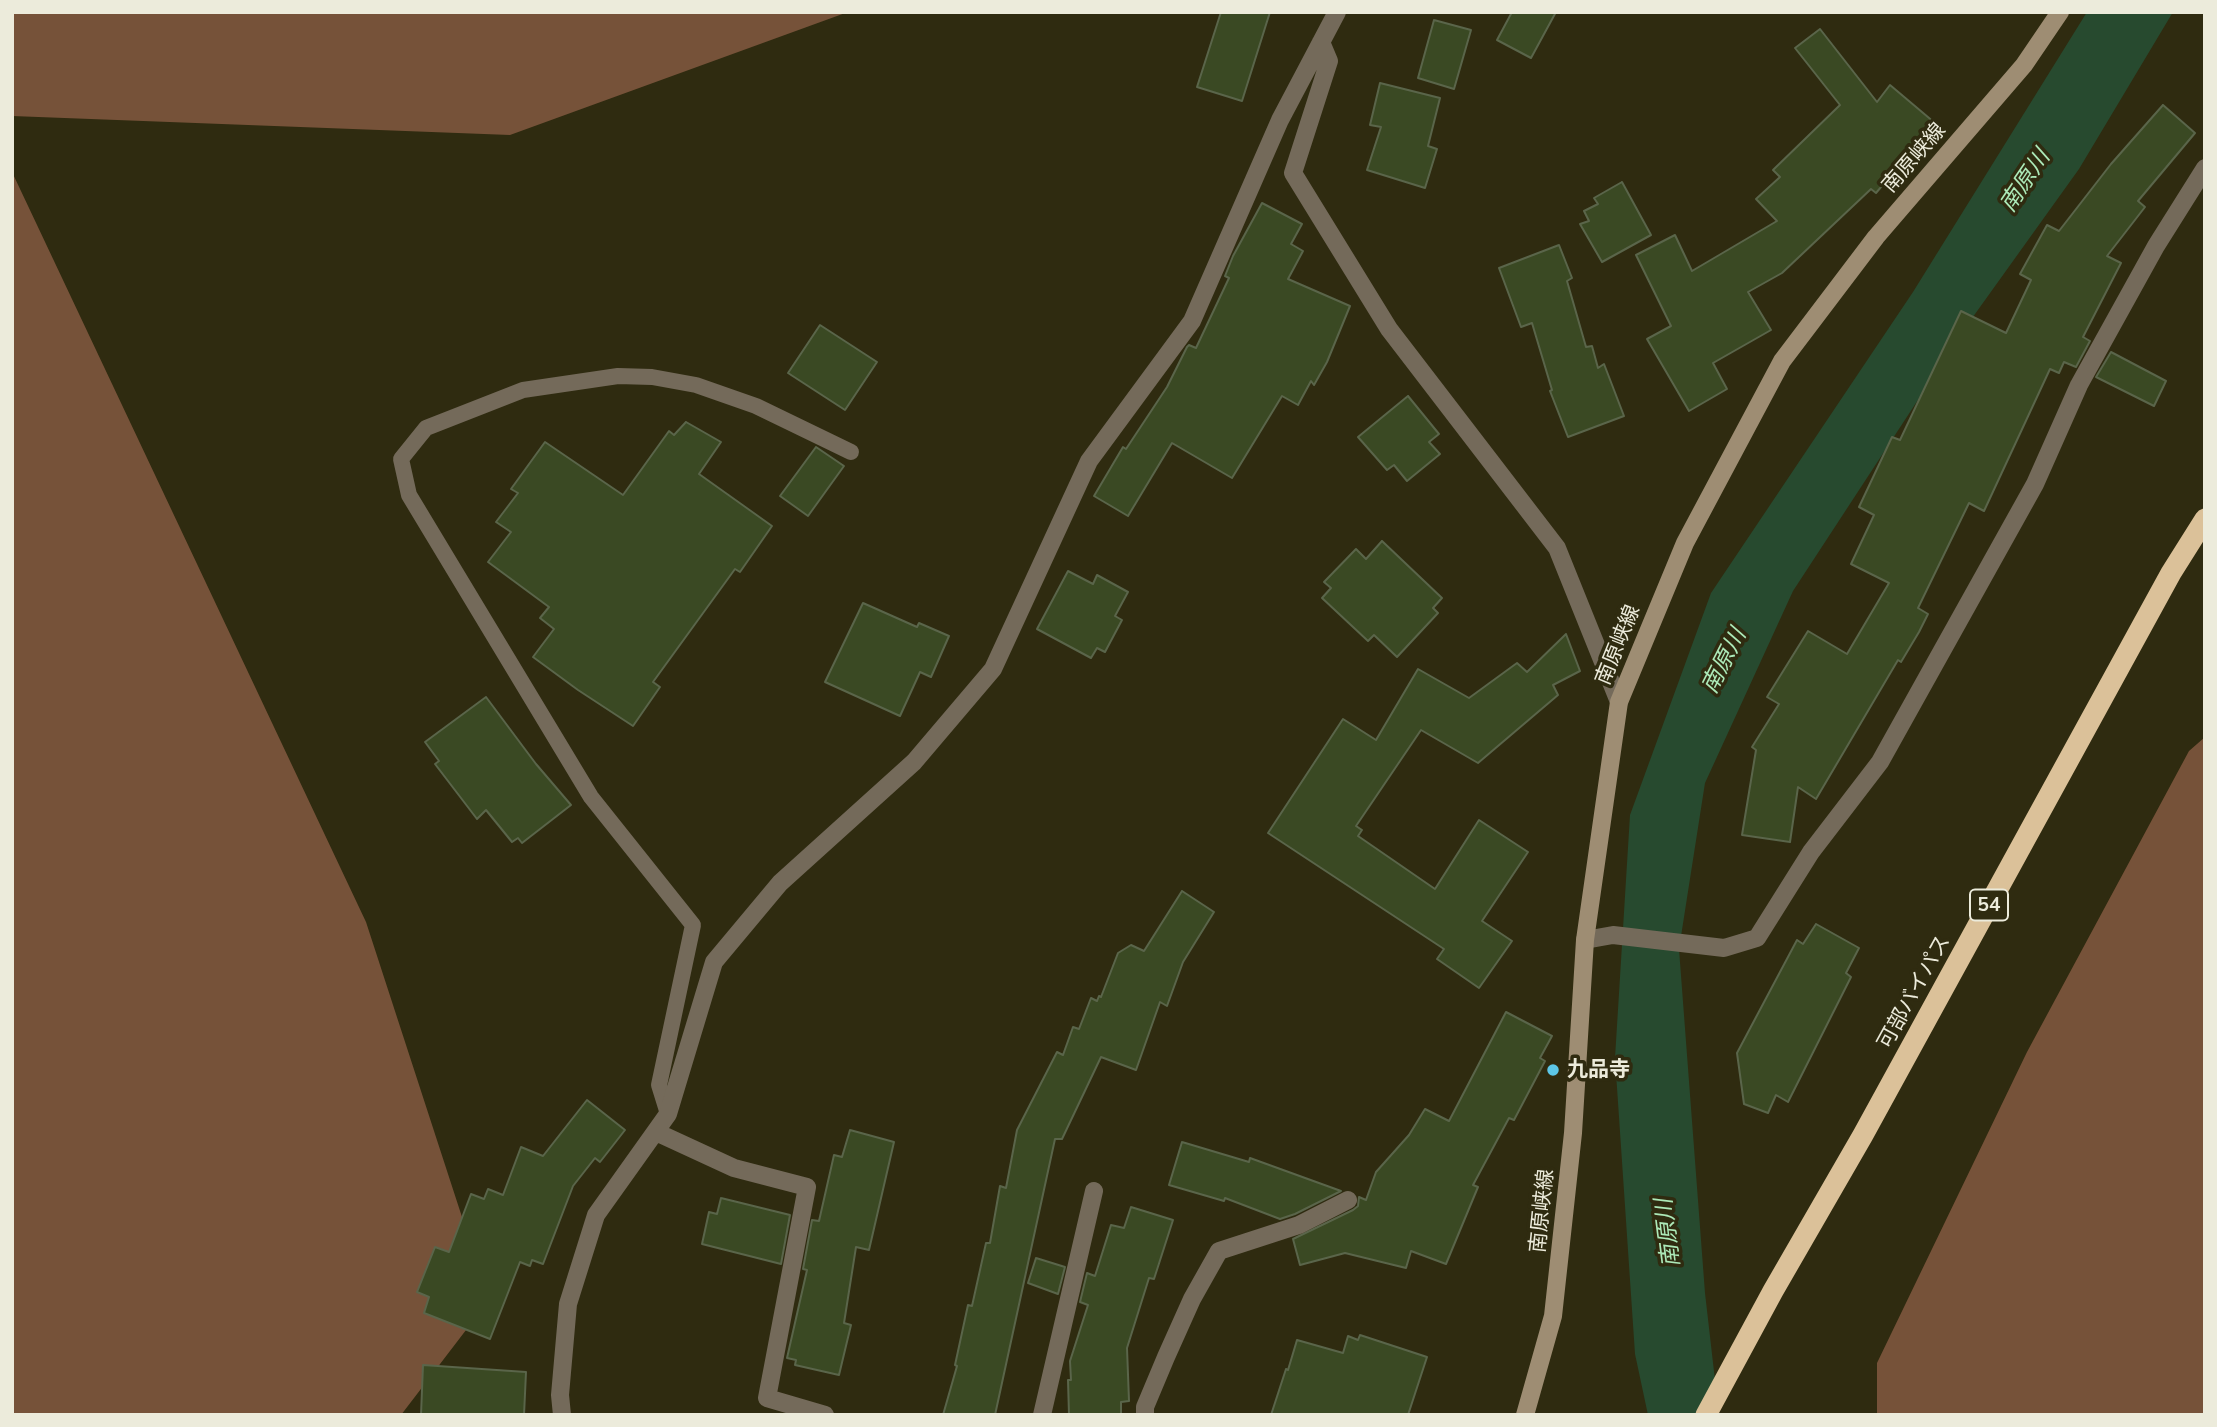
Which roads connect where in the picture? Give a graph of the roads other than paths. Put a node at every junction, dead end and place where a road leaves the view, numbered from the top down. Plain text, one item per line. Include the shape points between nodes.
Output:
1 (1337, 12) edge
2 (2060, 12) edge
3 (1321, 42) junction
4 (2205, 168) edge
5 (851, 452) dead end
6 (2205, 519) edge
7 (1619, 702) junction
8 (1585, 940) junction
9 (668, 1114) junction
10 (656, 1132) junction
11 (1094, 1191) dead end
12 (1348, 1199) dead end
13 (562, 1415) edge
14 (825, 1415) edge
15 (1042, 1415) edge
16 (1145, 1415) edge
17 (1525, 1415) edge
18 (1706, 1415) edge

1 - 3 street
2 - 7 main road, 南原峡線 via 2024,65 1876,237 1782,361 1685,543
3 - 7 street via 1329,61 1293,173 1389,329 1557,548
3 - 9 street via 1280,120 1192,321 1088,461 993,669 914,762 780,883 714,962
4 - 8 street via 2156,246 2086,374 2035,484 1880,762 1811,852 1757,939 1724,948 1613,935
5 - 9 lane via 756,406 696,385 618,376 523,390 426,428 401,459 409,495 591,797 693,925 659,1085
6 - 18 highway, 可部バイパス / 54
7 - 8 main road, 南原峡線
8 - 17 main road, 南原峡線 via 1573,1133 1553,1316
9 - 10 street
10 - 13 street via 596,1215 568,1304
10 - 14 street via 734,1168 807,1187 767,1398
11 - 15 street
12 - 16 street via 1299,1225 1219,1251 1166,1356

